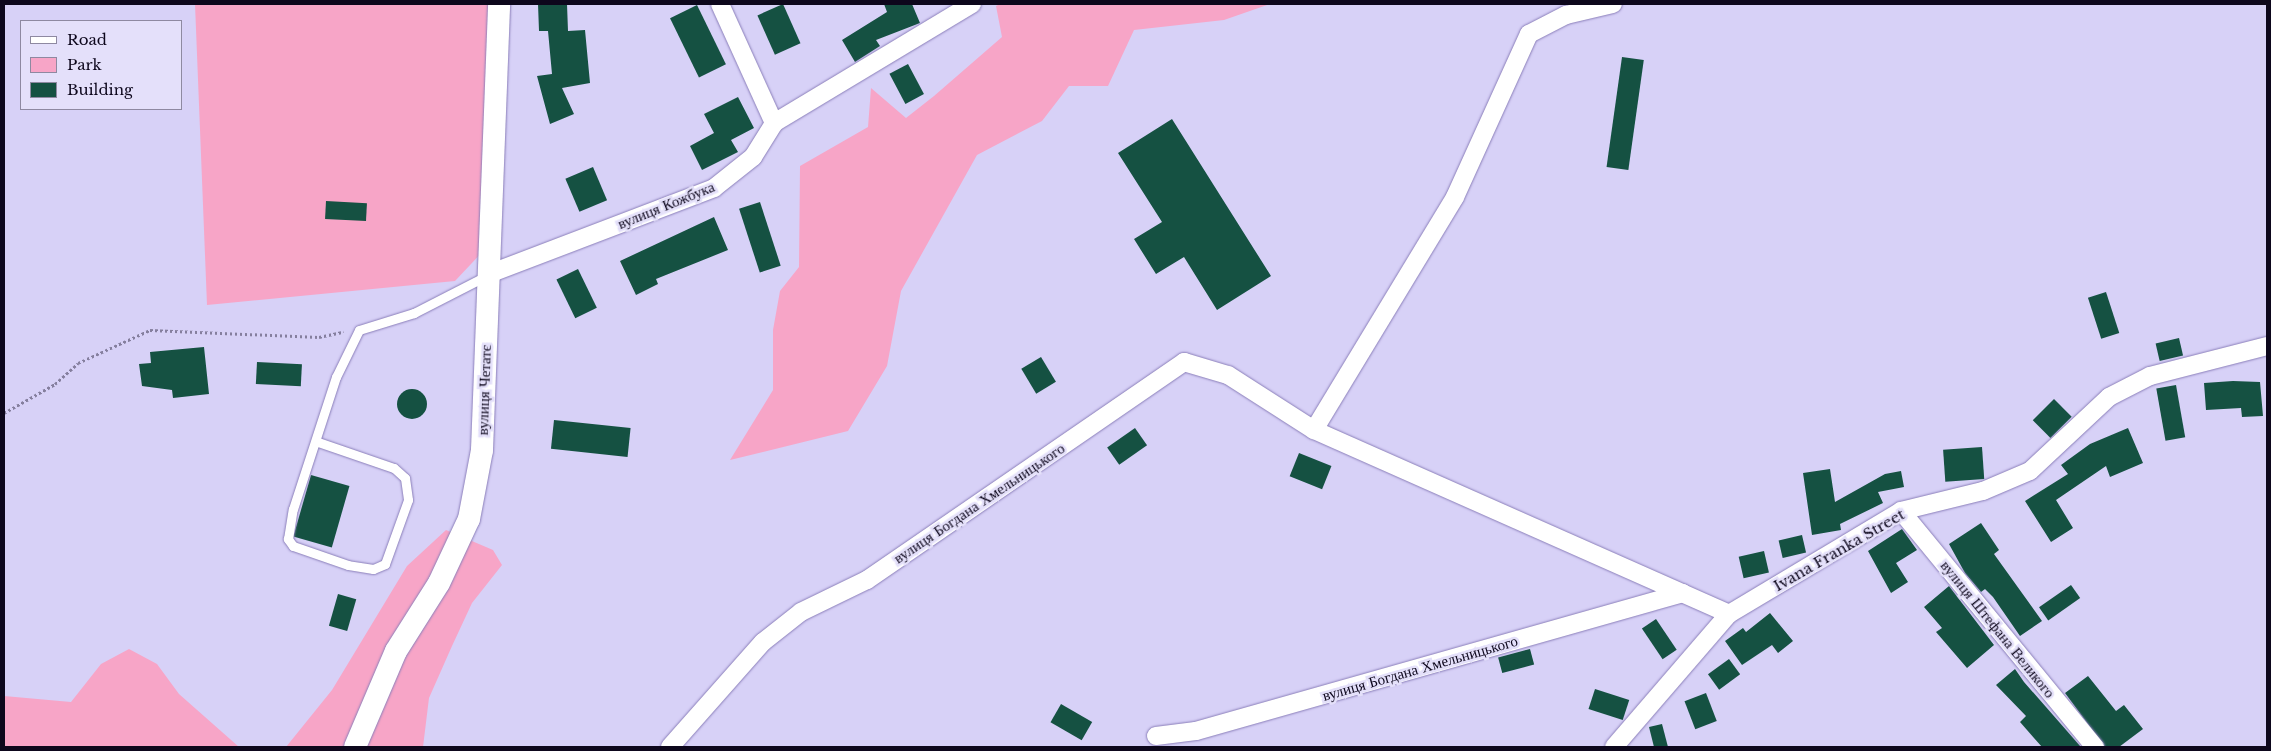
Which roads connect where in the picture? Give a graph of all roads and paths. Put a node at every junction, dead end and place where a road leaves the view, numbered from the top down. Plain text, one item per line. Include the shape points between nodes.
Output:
1 (499, 4) edge
2 (720, 4) edge
3 (972, 4) edge
4 (1614, 4) edge
5 (774, 123) junction
6 (489, 274) junction
7 (358, 330) junction
8 (2267, 346) edge
9 (4, 413) edge
10 (1314, 430) junction
11 (318, 442) junction
12 (1901, 511) junction
13 (1683, 594) junction
14 (1729, 614) junction
15 (1156, 736) dead end
16 (355, 747) edge
17 (670, 747) edge
18 (1614, 747) edge
19 (2095, 747) edge

1 - 6 street, вулиця Четатє
2 - 5 street
3 - 5 street, вулиця Кожбука
4 - 10 street via 1566,15 1529,34 1455,197
5 - 6 street, вулиця Кожбука via 753,156 714,188
6 - 7 lane via 414,314
6 - 16 street, вулиця Четатє via 482,450 469,519 439,583 396,650
7 - 9 path via 319,337 150,330 78,363 55,384
7 - 11 lane via 336,377
8 - 12 street, Ivana Franka Street via 2150,376 2109,398 2030,471 1983,491
10 - 13 street, вулиця Богдана Хмельницького
10 - 17 street, вулиця Богдана Хмельницького via 1228,375 1184,362 867,580 801,612 763,642
11 - 11 lane via 394,468 405,478 408,500 385,564 373,570 293,546 288,539 293,509
12 - 14 street, Ivana Franka Street
12 - 19 street, вулиця Штефана Великого
13 - 14 street, вулиця Богдана Хмельницького
13 - 15 street, вулиця Богдана Хмельницького via 1196,732
14 - 18 street, Ivana Franka Street

